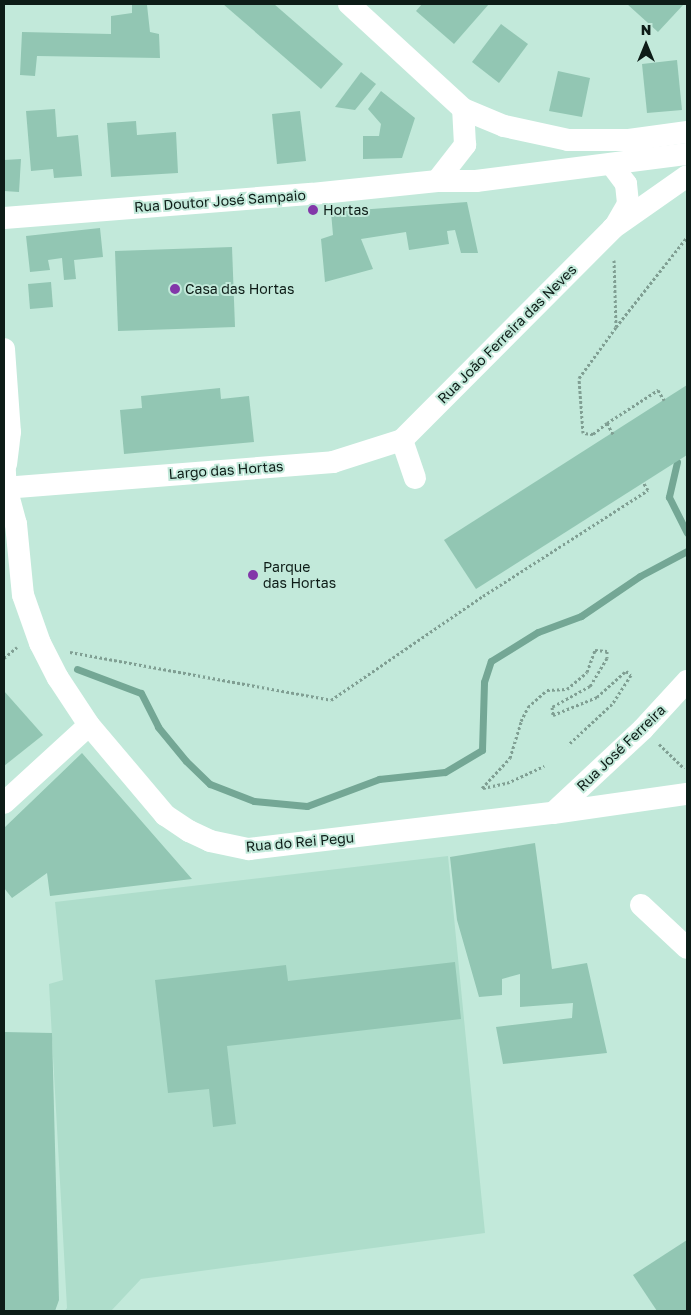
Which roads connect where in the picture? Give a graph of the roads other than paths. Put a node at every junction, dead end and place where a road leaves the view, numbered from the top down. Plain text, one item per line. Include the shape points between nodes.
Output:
1 (349, 4) edge
2 (463, 109) junction
3 (687, 132) edge
4 (687, 154) edge
5 (610, 164) junction
6 (687, 176) edge
7 (437, 182) junction
8 (4, 218) edge
9 (613, 228) junction
10 (4, 349) edge
11 (402, 440) junction
12 (5, 459) edge
13 (415, 478) dead end
14 (5, 487) edge
15 (687, 682) edge
16 (89, 725) junction
17 (687, 794) edge
18 (4, 802) edge
19 (553, 813) junction
20 (641, 905) dead end
21 (687, 948) edge

1 - 2 street
2 - 3 street via 504,126 568,140 629,140
2 - 7 street via 464,145
4 - 5 street, Rua Doutor José Sampaio
5 - 7 street, Rua Doutor José Sampaio via 476,181
5 - 9 street via 626,184 628,204
6 - 9 street
7 - 8 street, Rua Doutor José Sampaio
9 - 11 street, Rua João Ferreira das Neves
10 - 12 street, Rua do Rei Pegu via 10,432
11 - 13 street
11 - 14 street, Largo das Hortas via 333,462
12 - 14 street, Rua do Rei Pegu
14 - 16 street, Rua do Rei Pegu via 16,524 23,595 40,644
15 - 19 street, Rua José Ferreira via 643,730
16 - 18 street
16 - 19 street, Rua do Rei Pegu via 165,816 210,841 249,849
17 - 19 street, Rua do Rei Pegu
20 - 21 street

